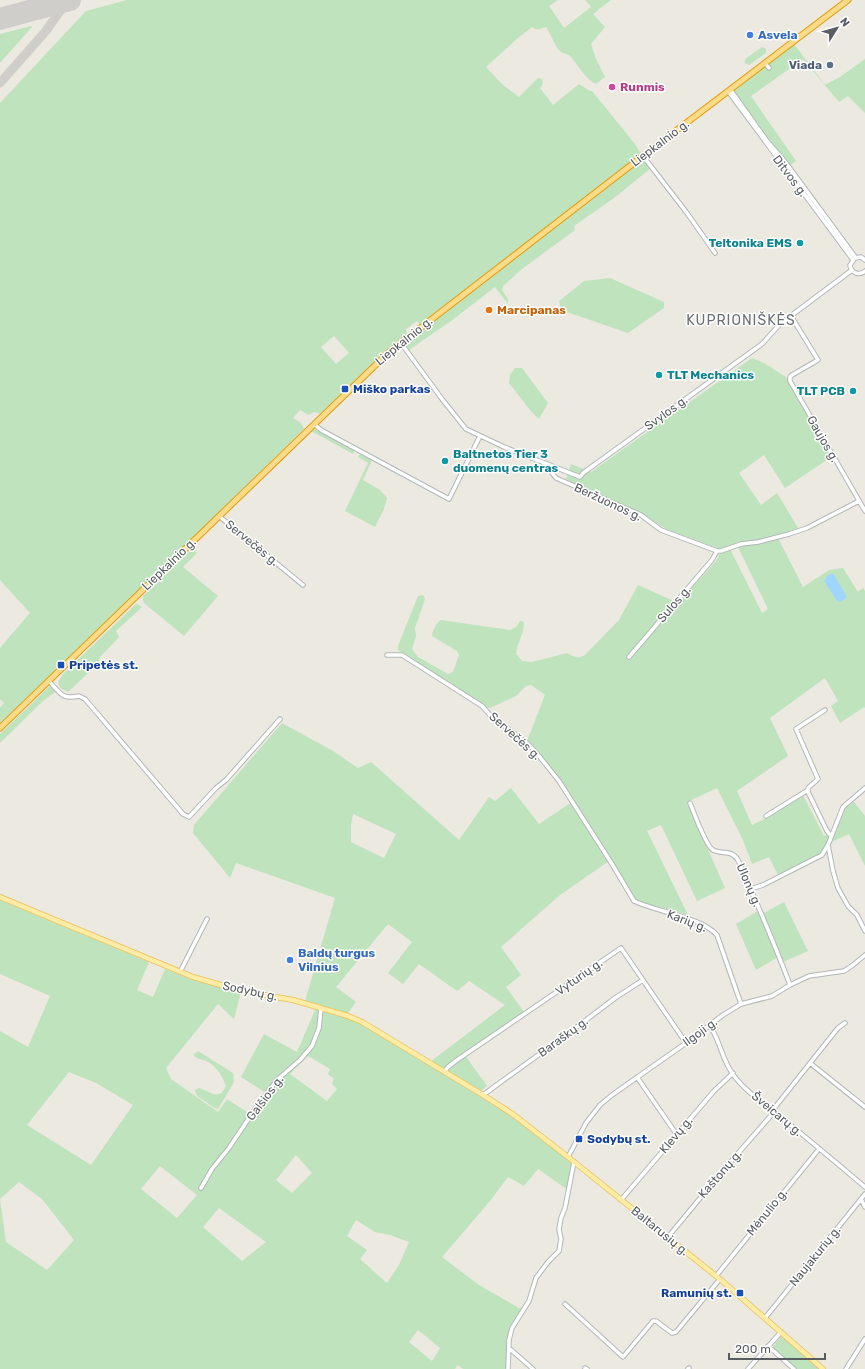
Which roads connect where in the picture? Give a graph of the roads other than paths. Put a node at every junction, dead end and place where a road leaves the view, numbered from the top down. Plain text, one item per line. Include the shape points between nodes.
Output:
1 (848, 0) edge
2 (729, 90) junction
3 (643, 156) junction
4 (715, 253) dead end
5 (854, 259) junction
6 (865, 260) edge
7 (852, 270) junction
8 (865, 271) edge
9 (791, 316) junction
10 (401, 343) junction
11 (314, 424) junction
12 (480, 436) junction
13 (551, 466) junction
14 (859, 501) junction
15 (865, 511) edge
16 (219, 516) junction
17 (717, 551) junction
18 (303, 585) dead end
19 (387, 655) dead end
20 (629, 657) dead end
21 (49, 681) junction
22 (825, 710) dead end
23 (280, 719) dead end
24 (0, 728) edge
25 (865, 788) edge
26 (808, 790) junction
27 (690, 803) dead end
28 (766, 816) dead end
29 (831, 836) junction
30 (828, 846) junction
31 (822, 855) junction
32 (608, 858) joint
33 (831, 860) junction
34 (751, 889) junction
35 (0, 897) edge
36 (207, 919) dead end
37 (865, 931) edge
38 (865, 955) edge
39 (180, 972) junction
40 (643, 980) junction
41 (790, 985) junction
42 (742, 1004) junction
43 (321, 1008) junction
44 (845, 1023) dead end
45 (710, 1026) junction
46 (686, 1043) junction
47 (810, 1063) junction
48 (444, 1072) junction
49 (733, 1073) junction
50 (637, 1077) junction
51 (483, 1095) junction
52 (492, 1100) joint
53 (865, 1107) edge
54 (773, 1112) junction
55 (677, 1135) junction
56 (818, 1148) junction
57 (568, 1157) junction
58 (574, 1162) junction
59 (865, 1187) edge
60 (201, 1188) dead end
61 (865, 1194) edge
62 (861, 1199) junction
63 (621, 1200) junction
64 (865, 1207) edge
65 (668, 1238) junction
66 (718, 1278) junction
67 (565, 1304) dead end
68 (765, 1318) junction
69 (780, 1332) junction
70 (865, 1339) edge
71 (768, 1346) junction
72 (509, 1348) junction
73 (508, 1369) edge
74 (533, 1369) edge
75 (748, 1369) edge
76 (794, 1369) edge
77 (823, 1369) edge
78 (846, 1369) edge

1 - 2 highway, Liepkalnio g. via 767,65
2 - 3 highway, Liepkalnio g.
2 - 5 street, Ditvos g. via 786,163
3 - 4 street
3 - 10 highway, Liepkalnio g.
5 - 6 street via 860,257
5 - 7 street via 850,265
7 - 8 street via 859,274
7 - 9 street, Svylos g.
9 - 13 street, Svylos g. via 762,344 580,477
9 - 14 street, Gaujos g. via 818,360 792,375 790,381
10 - 11 highway, Liepkalnio g.
10 - 12 street via 462,425
11 - 12 street via 450,500
11 - 16 highway, Liepkalnio g.
12 - 13 street
13 - 17 street, Beržuonos g. via 550,470 556,478 641,515 661,530
14 - 15 street, Gaujos g.
14 - 17 street via 807,528
16 - 18 street, Servečės g.
16 - 21 highway, Liepkalnio g.
17 - 20 street, Sulos g.
19 - 32 street, Servečės g. via 402,655 482,706 490,716 528,744 560,781
21 - 23 street via 63,696 83,697 183,814 189,817
21 - 24 highway, Liepkalnio g.
22 - 26 street via 796,729 818,779
25 - 29 street via 843,807
26 - 28 street
26 - 29 street
27 - 34 street, Ulonų g. via 709,846 716,851 735,855
29 - 30 street
30 - 31 street
30 - 33 street
31 - 33 street
31 - 34 street
32 - 42 street, Karių g. via 634,901 694,922 715,933
33 - 37 street via 838,888
34 - 41 street, Ulonų g.
35 - 39 main road, Sodybų g.
36 - 39 street
38 - 41 street, Ilgoji g. via 844,970 814,974
39 - 43 main road, Sodybų g. via 210,983
40 - 46 street, Vyturių g.
40 - 48 street, Vyturių g. via 621,948 457,1060
40 - 51 street, Baraškų g.
41 - 42 street, Ilgoji g. via 772,996
42 - 45 street, Ilgoji g.
43 - 48 main road, Sodybų g. via 362,1022
43 - 60 street, Galšios g. via 319,1028 312,1046 278,1079
44 - 47 street, Kaštonų g.
45 - 46 street, Ilgoji g.
45 - 49 street, Šveicarų g.
46 - 50 street, Ilgoji g.
47 - 53 street
47 - 54 street, Kaštonų g.
48 - 51 main road, Sodybų g.
49 - 54 street, Šveicarų g.
49 - 55 street, Klevų g. via 714,1091
50 - 55 street
50 - 57 street, Ilgoji g. via 596,1109
51 - 52 main road, Sodybų g.
52 - 57 main road, Baltarusių g.
54 - 56 street, Šveicarų g.
54 - 65 street, Kaštonų g.
55 - 63 street, Klevų g.
56 - 59 street, Šveicarų g.
56 - 66 street, Mėnulio g.
57 - 58 main road, Baltarusių g.
58 - 63 main road, Baltarusių g.
58 - 72 street via 559,1229 559,1252 536,1278 529,1302 510,1333
61 - 62 street, Naujakurių g.
62 - 64 street
62 - 68 street, Naujakurių g.
63 - 65 main road, Baltarusių g.
65 - 66 main road, Baltarusių g.
66 - 67 street, Mėnulio g. via 676,1332 672,1333 653,1321 623,1356
66 - 68 main road, Baltarusių g.
68 - 69 main road, Baltarusių g.
69 - 71 street
69 - 77 main road, Baltarusių g.
70 - 78 street
71 - 75 street
71 - 76 street
72 - 73 street
72 - 74 street

